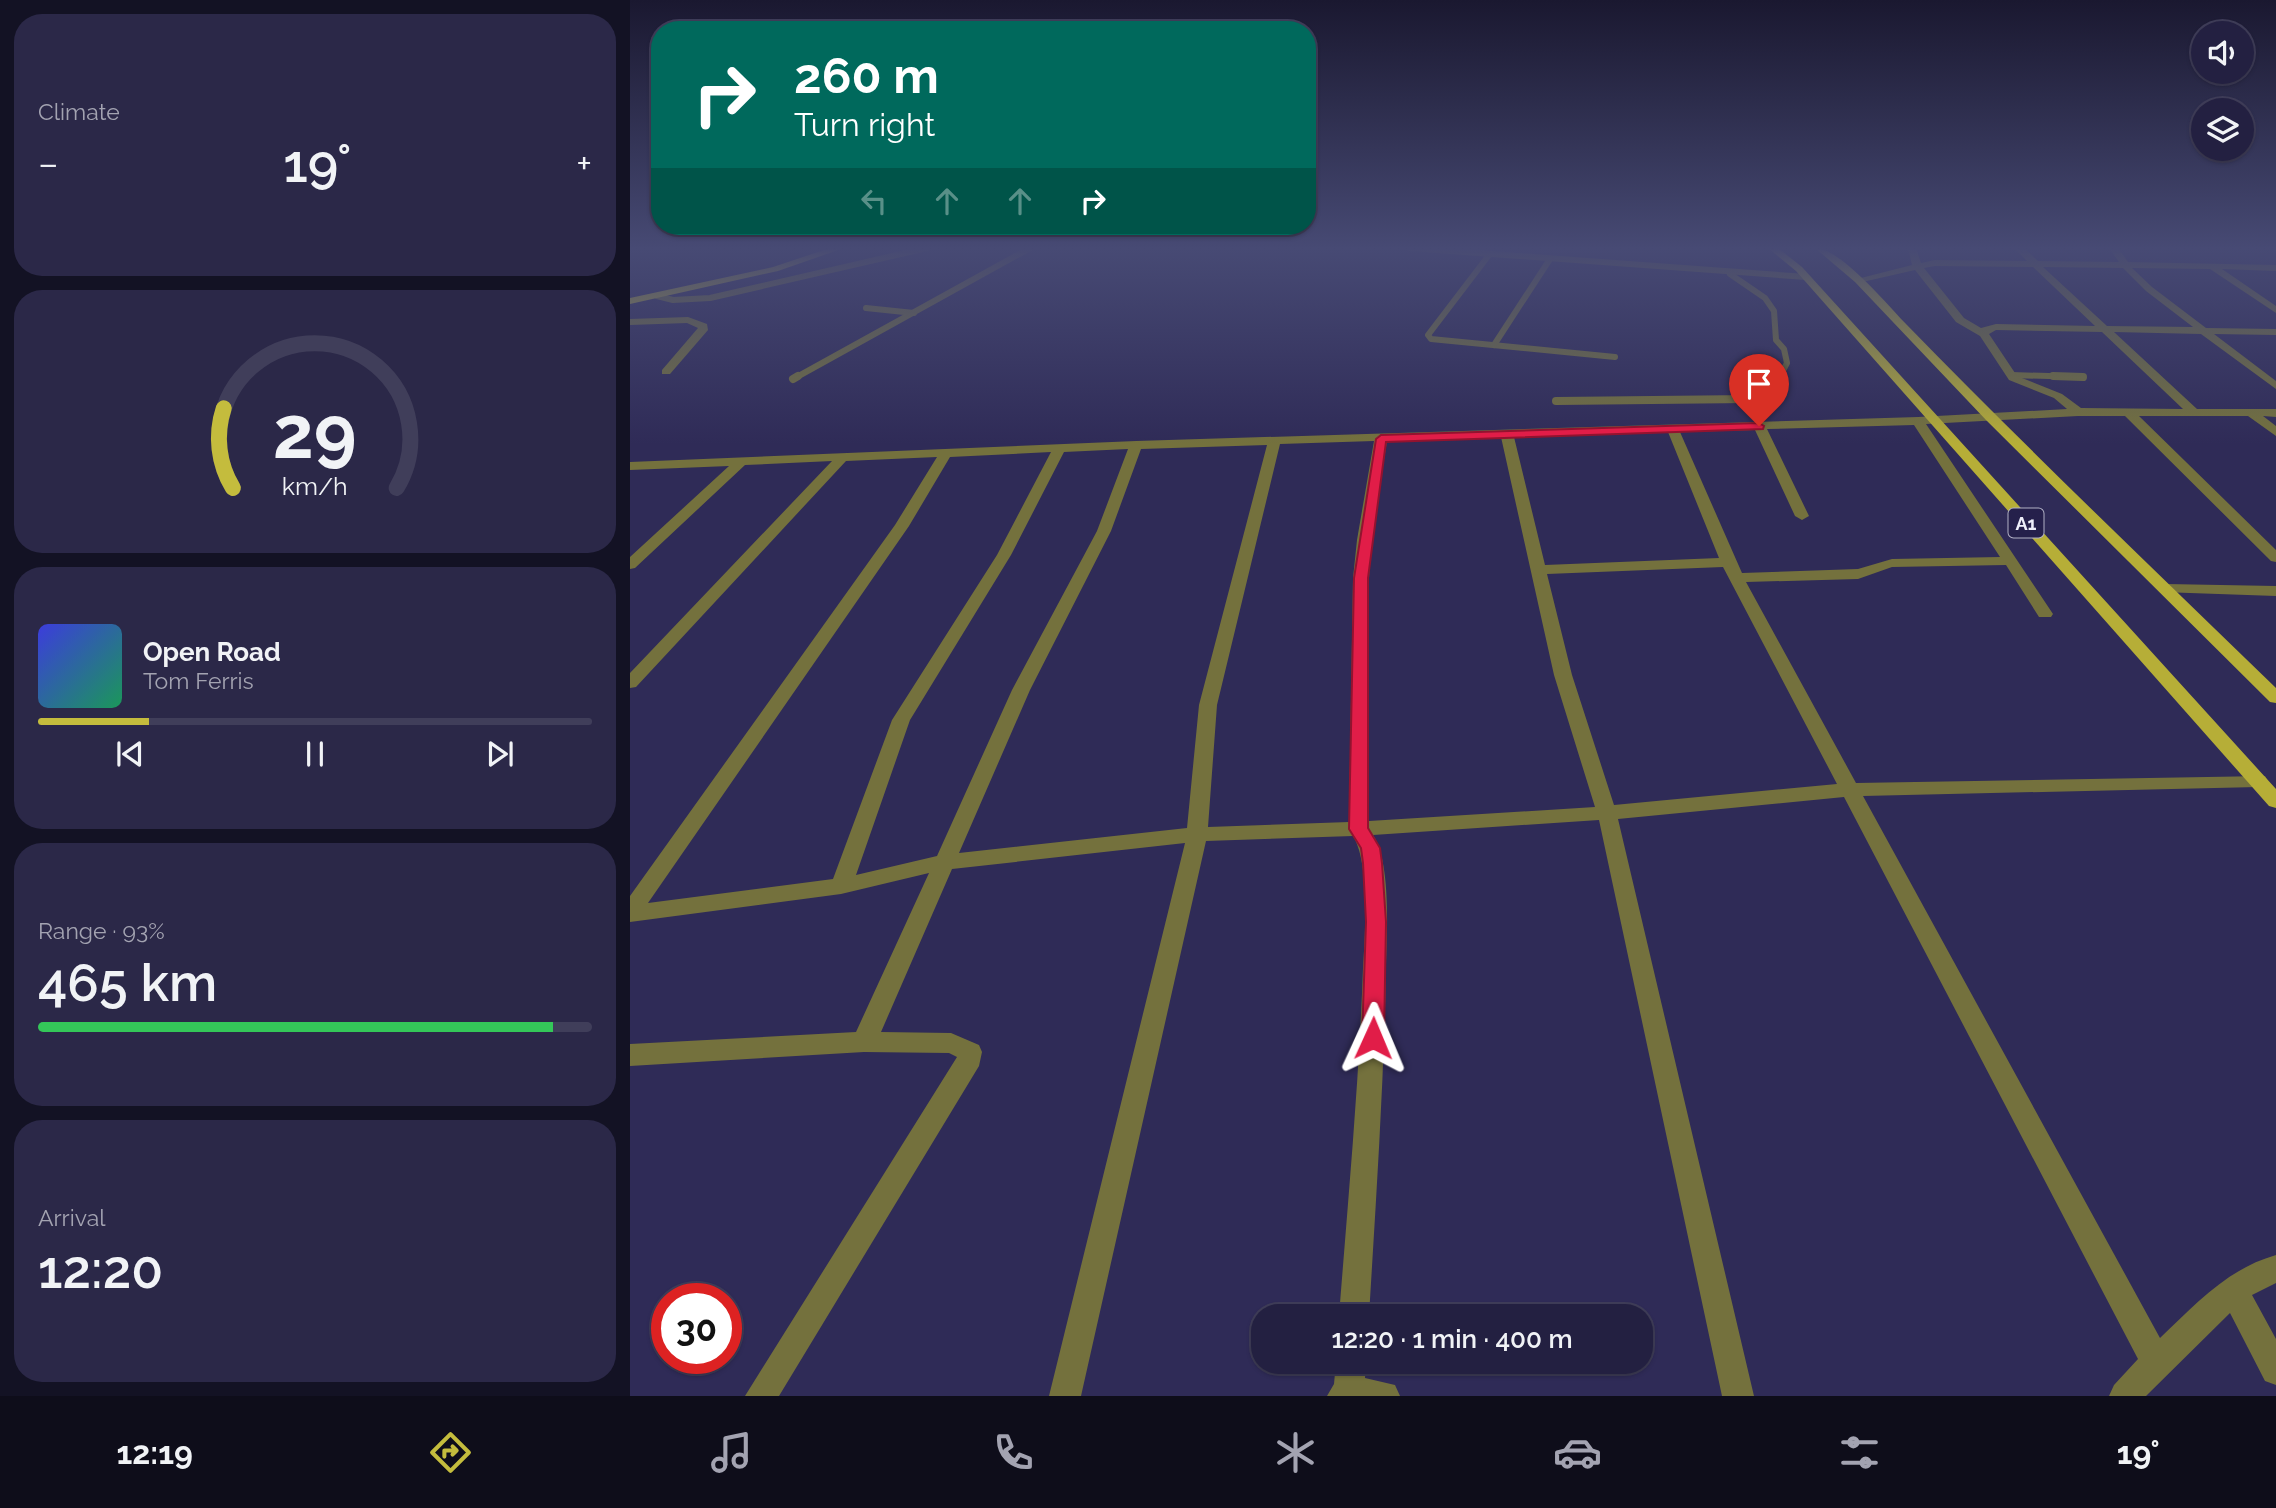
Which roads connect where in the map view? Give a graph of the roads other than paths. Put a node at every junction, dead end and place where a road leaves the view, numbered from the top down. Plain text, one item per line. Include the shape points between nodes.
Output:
1 (914, 313) edge
2 (1445, 313) edge
3 (1515, 313) edge
4 (1774, 313) edge
5 (1839, 313) edge
6 (1890, 313) edge
7 (1955, 313) edge
8 (2085, 313) edge
9 (2182, 313) edge
10 (688, 320) junction
11 (630, 322) edge
12 (2099, 327) junction
13 (2207, 331) junction
14 (630, 332) edge
15 (2276, 332) edge
16 (1983, 334) junction
17 (1494, 345) junction
18 (1615, 357) dead end
19 (666, 372) dead end
20 (2011, 375) junction
21 (2083, 377) dead end
22 (793, 379) dead end
23 (2276, 386) edge
24 (1556, 401) dead end
25 (2078, 412) junction
26 (2128, 412) junction
27 (2193, 412) junction
28 (2251, 413) junction
29 (2276, 413) edge
30 (1990, 417) junction
31 (1935, 420) junction
32 (1918, 421) junction
33 (1759, 426) junction
34 (1672, 429) junction
35 (2276, 432) edge
36 (1507, 435) junction
37 (1381, 439) junction
38 (1274, 442) junction
39 (1136, 446) junction
40 (1060, 448) junction
41 (946, 453) junction
42 (843, 457) junction
43 (742, 461) junction
44 (630, 466) edge
45 (1802, 516) dead end
46 (2276, 558) edge
47 (2008, 561) junction
48 (630, 565) edge
49 (1537, 570) junction
50 (1733, 570) junction
51 (2166, 589) junction
52 (2276, 591) edge
53 (2045, 614) dead end
54 (630, 683) edge
55 (2276, 698) edge
56 (2258, 781) junction
57 (1848, 790) junction
58 (2276, 801) edge
59 (1607, 813) junction
60 (1359, 829) junction
61 (1197, 834) junction
62 (944, 862) junction
63 (841, 886) junction
64 (630, 913) edge
65 (864, 1042) junction
66 (632, 1057) edge
67 (2276, 1269) edge
68 (2233, 1290) junction
69 (1355, 1304) edge
70 (2156, 1362) junction
71 (2276, 1370) edge
72 (1347, 1383) edge
73 (761, 1396) edge
74 (1065, 1396) edge
75 (1384, 1396) edge
76 (1738, 1396) edge
77 (2124, 1396) edge

1 - 22 lane
2 - 17 lane via 1428,335 1431,339
3 - 17 lane
4 - 24 lane via 1776,340 1787,363 1771,392 1714,401
5 - 31 main road, A1
6 - 30 main road, A1
7 - 16 street
8 - 12 street
9 - 13 street
10 - 11 street
10 - 14 street
10 - 19 street via 703,330
12 - 13 street
12 - 16 street via 1996,327
12 - 27 street
13 - 15 street
13 - 23 street
16 - 20 street
17 - 18 lane
20 - 21 lane
20 - 25 street via 2058,396
25 - 26 street
25 - 30 street
26 - 27 street
26 - 46 street
27 - 28 street
28 - 29 street
28 - 35 street
30 - 31 street
30 - 51 main road, A1
31 - 32 street
31 - 56 main road, A1
32 - 33 street
32 - 47 street
33 - 34 street
33 - 45 street
34 - 36 street
34 - 50 street
36 - 37 street
36 - 49 street
37 - 38 street
37 - 60 street via 1361,578
38 - 39 street
38 - 61 street via 1208,705
39 - 40 street
39 - 62 street via 1104,531 1021,690
40 - 41 street
40 - 63 street via 1004,555 901,720
41 - 42 street
41 - 64 street via 902,526
42 - 43 street
42 - 54 street
43 - 44 street
43 - 48 street
47 - 50 street via 1892,563 1858,574
47 - 53 street
49 - 50 street
49 - 59 street via 1563,676
50 - 57 street
51 - 52 street
51 - 55 main road, A1
56 - 57 street
56 - 58 main road, A1
57 - 59 street
57 - 70 street
59 - 60 street
59 - 76 street
60 - 61 street
60 - 69 street via 1371,848 1376,922
61 - 62 street
61 - 74 street
62 - 63 street
62 - 65 street
63 - 64 street
65 - 66 street
65 - 73 street via 951,1043 970,1052 967,1066
67 - 68 street
68 - 70 street
68 - 71 street
70 - 77 street
72 - 75 street

